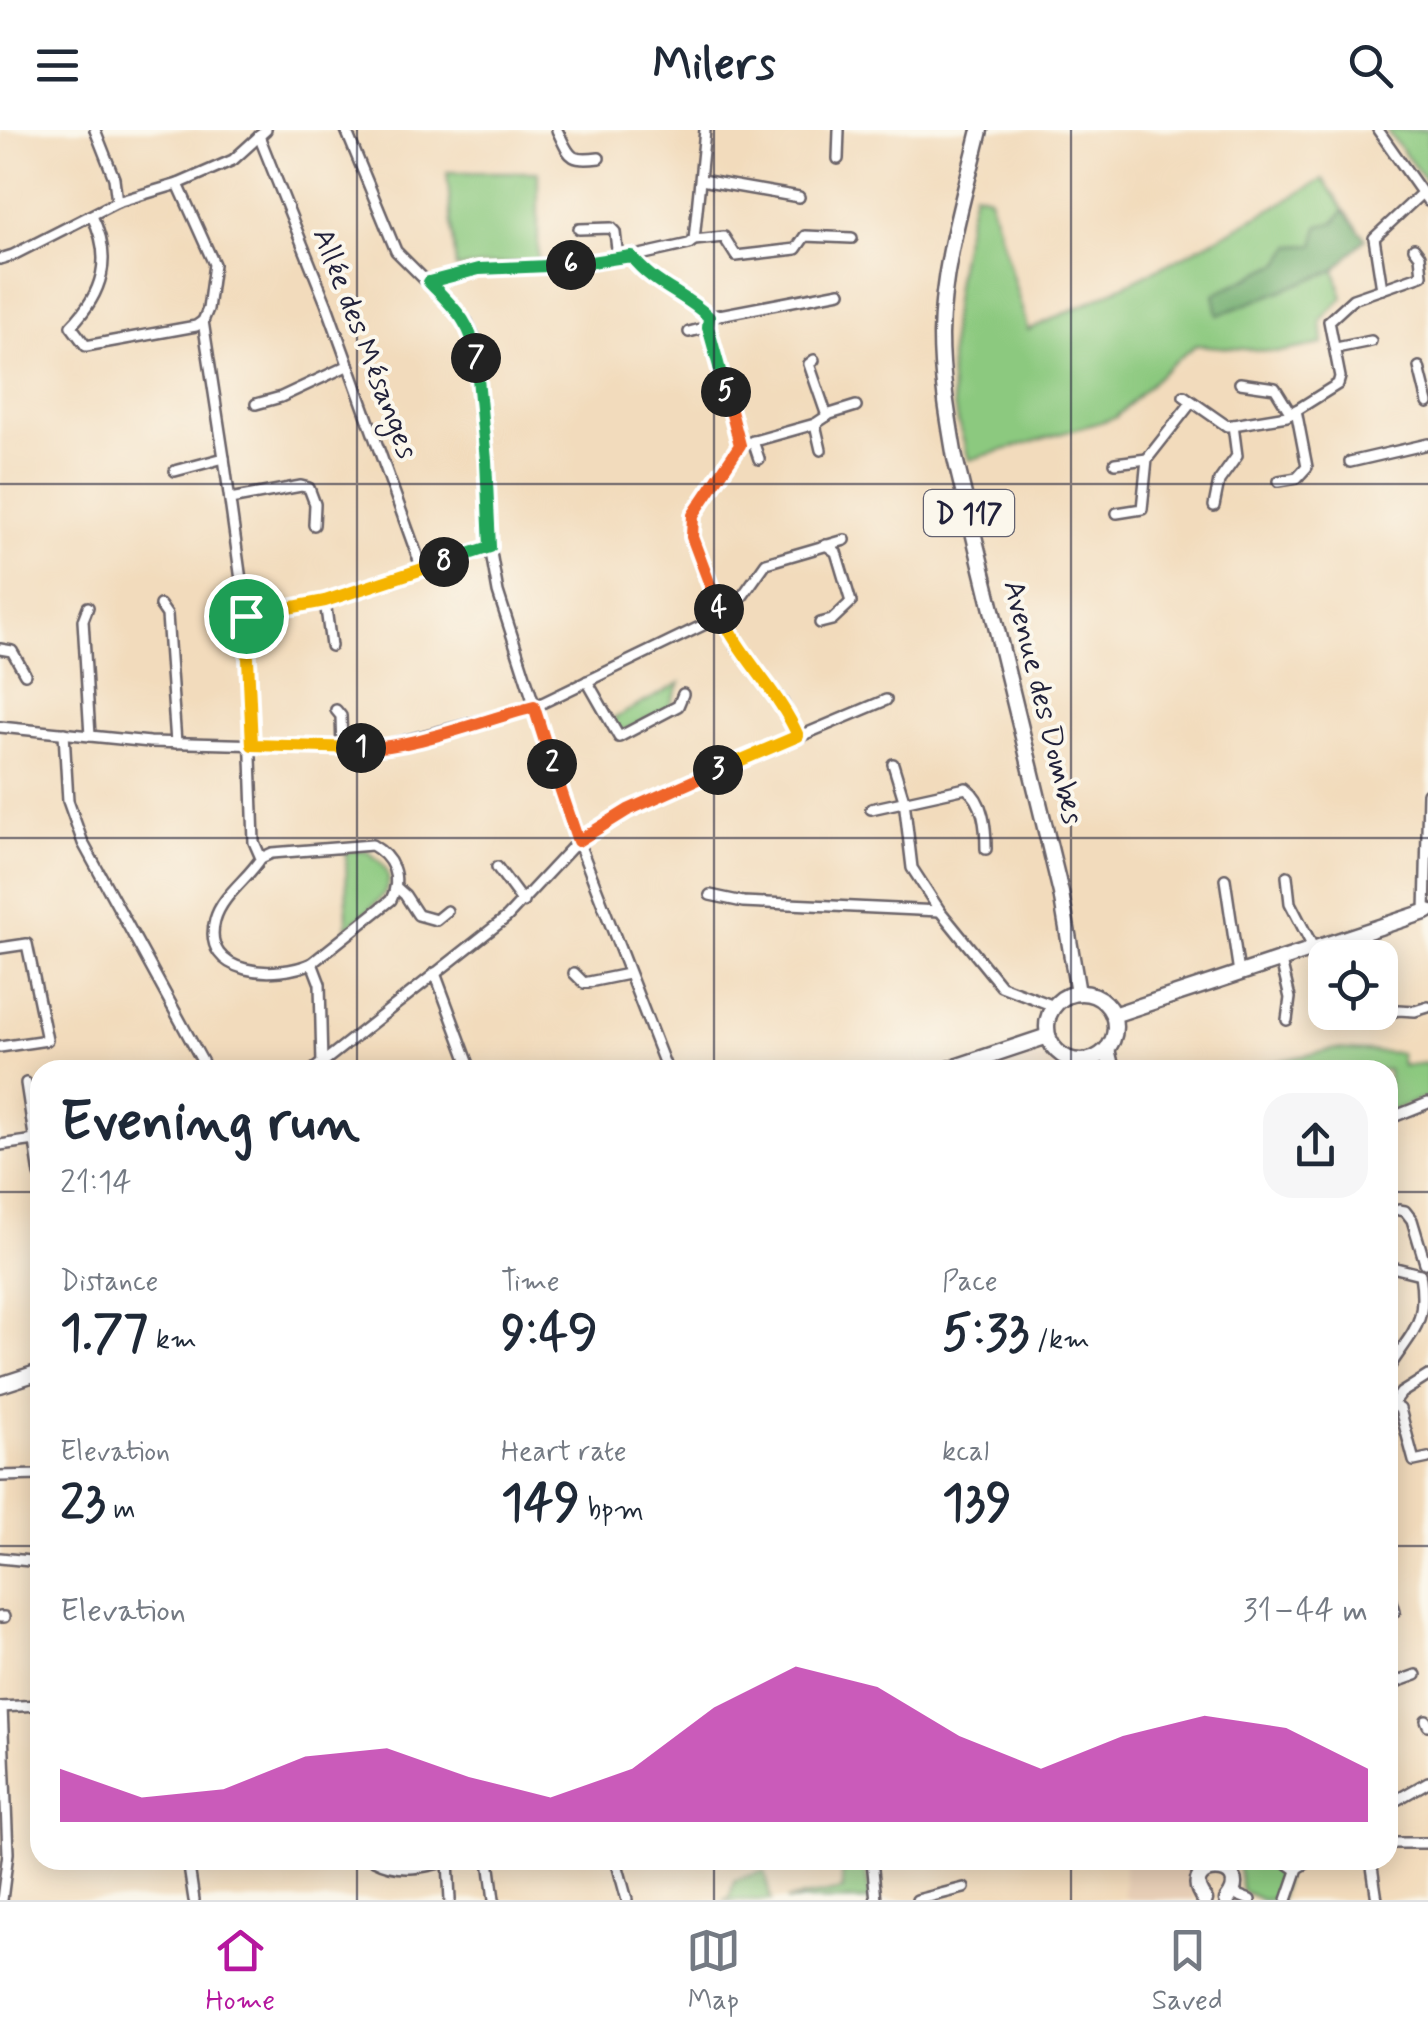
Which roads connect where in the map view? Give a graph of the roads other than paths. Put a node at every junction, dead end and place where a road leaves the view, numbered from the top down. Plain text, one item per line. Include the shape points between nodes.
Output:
1 (95, 130) edge
2 (346, 130) edge
3 (557, 130) edge
4 (705, 130) edge
5 (838, 130) edge
6 (980, 130) edge
7 (1378, 130) edge
8 (262, 133) edge
9 (599, 158) dead end
10 (838, 159) dead end
11 (701, 180) junction
12 (178, 184) junction
13 (799, 197) dead end
14 (1425, 197) edge
15 (117, 202) junction
16 (92, 216) junction
17 (579, 229) dead end
18 (852, 238) dead end
19 (694, 240) junction
20 (1414, 248) dead end
21 (631, 256) junction
22 (618, 258) junction
23 (0, 259) edge
24 (429, 282) junction
25 (1382, 289) junction
26 (840, 292) dead end
27 (203, 321) junction
28 (708, 322) junction
29 (689, 332) dead end
30 (1371, 341) dead end
31 (1336, 348) junction
32 (814, 360) dead end
33 (347, 366) junction
34 (1419, 367) dead end
35 (1240, 384) dead end
36 (725, 391) junction
37 (707, 396) dead end
38 (1428, 402) edge
39 (256, 404) dead end
40 (856, 406) dead end
41 (1294, 412) junction
42 (827, 416) junction
43 (815, 424) junction
44 (1233, 425) junction
45 (753, 441) junction
46 (1428, 444) edge
47 (740, 445) junction
48 (821, 450) dead end
49 (224, 458) junction
50 (760, 459) dead end
51 (1147, 459) junction
52 (1350, 462) dead end
53 (1115, 463) dead end
54 (174, 471) dead end
55 (1280, 482) dead end
56 (230, 500) junction
57 (1214, 506) dead end
58 (1117, 513) dead end
59 (314, 524) dead end
60 (845, 540) dead end
61 (826, 545) junction
62 (490, 547) junction
63 (422, 569) junction
64 (325, 601) junction
65 (160, 605) dead end
66 (88, 607) dead end
67 (246, 616) junction
68 (722, 616) junction
69 (820, 623) dead end
70 (331, 646) dead end
71 (0, 649) edge
72 (25, 674) dead end
73 (587, 681) junction
74 (682, 694) dead end
75 (886, 700) dead end
76 (534, 707) junction
77 (336, 710) dead end
78 (0, 727) edge
79 (64, 734) junction
80 (90, 736) junction
81 (798, 736) junction
82 (176, 742) junction
83 (252, 745) junction
84 (342, 748) junction
85 (893, 764) dead end
86 (1428, 792) edge
87 (904, 800) junction
88 (871, 809) dead end
89 (578, 841) junction
90 (986, 849) dead end
91 (261, 858) junction
92 (497, 867) dead end
93 (1427, 872) edge
94 (1287, 876) dead end
95 (1225, 879) dead end
96 (396, 887) junction
97 (710, 894) dead end
98 (523, 902) junction
99 (447, 911) dead end
100 (940, 911) junction
101 (1427, 912) edge
102 (1309, 940) edge
103 (1352, 940) edge
104 (0, 948) edge
105 (1308, 951) edge
106 (1280, 960) junction
107 (312, 963) junction
108 (436, 973) junction
109 (574, 973) dead end
110 (1238, 973) junction
111 (628, 974) junction
112 (1078, 993) junction
113 (1054, 1006) junction
114 (1428, 1006) edge
115 (1398, 1010) edge
116 (1113, 1015) junction
117 (1287, 1020) dead end
118 (1048, 1036) junction
119 (0, 1048) edge
120 (1106, 1049) junction
121 (198, 1060) edge
122 (318, 1060) edge
123 (327, 1060) edge
124 (467, 1060) edge
125 (662, 1060) edge
126 (976, 1060) edge
127 (1076, 1060) edge
128 (1094, 1060) edge
129 (1109, 1060) edge
130 (26, 1083) dead end
131 (1428, 1103) edge
132 (30, 1112) edge
133 (1398, 1114) edge
134 (30, 1141) edge
135 (0, 1145) edge
136 (1398, 1210) dead end
137 (1426, 1262) edge
138 (1398, 1268) edge
139 (1420, 1274) junction
140 (1398, 1354) edge
141 (30, 1375) edge
142 (1428, 1376) edge
143 (0, 1385) edge
144 (1398, 1396) edge
145 (1398, 1409) edge
146 (1428, 1458) edge
147 (30, 1475) edge
148 (0, 1476) edge
149 (0, 1558) edge
150 (30, 1560) edge
151 (1416, 1676) dead end
152 (1398, 1682) edge
153 (30, 1706) edge
154 (1, 1707) edge
155 (1428, 1782) edge
156 (2, 1789) edge
157 (1398, 1798) edge
158 (1398, 1843) edge
159 (1428, 1843) edge
160 (190, 1870) edge
161 (450, 1870) edge
162 (490, 1870) edge
163 (619, 1870) edge
164 (873, 1870) edge
165 (1197, 1870) edge
166 (1209, 1870) edge
167 (1228, 1870) edge
168 (1297, 1870) edge
169 (1372, 1870) edge
170 (1202, 1874) junction
171 (964, 1888) dead end
172 (1229, 1897) edge
173 (2, 1900) edge
174 (194, 1900) edge
175 (450, 1900) edge
176 (494, 1900) edge
177 (627, 1900) edge
178 (876, 1900) edge
179 (917, 1900) edge
180 (1205, 1900) edge
181 (1250, 1900) edge
182 (1288, 1900) edge
183 (1377, 1900) edge

1 - 15 street
2 - 24 street via 396,251
3 - 9 street via 571,157
4 - 11 street
5 - 10 street
6 - 112 main road, Avenue des Dombes / D 117 via 944,295 944,390 1062,892
7 - 14 street
8 - 12 street via 242,154
8 - 33 street, Allée des Mésanges
11 - 13 street
11 - 19 street
12 - 15 street
12 - 27 street via 214,264
14 - 25 street via 1374,238
15 - 16 street
16 - 23 street
16 - 27 street via 105,257 102,280 71,326 86,346
17 - 22 street via 611,228
18 - 19 street via 805,236 796,249 736,256 724,237
19 - 21 street
20 - 25 street via 1422,275
21 - 22 street
21 - 28 street via 645,275
22 - 24 street via 479,269
24 - 62 street via 474,337
25 - 31 street via 1353,299 1329,321
26 - 28 street
27 - 49 street
28 - 29 street
28 - 36 street
30 - 31 street
31 - 41 street via 1338,384
32 - 42 street via 809,364
33 - 39 street
33 - 63 street, Allée des Mésanges
34 - 38 street
35 - 41 street via 1275,388
36 - 37 street
36 - 47 street
40 - 42 street
41 - 44 street
41 - 55 street via 1307,467
42 - 43 street
43 - 45 street
43 - 48 street
44 - 51 street via 1188,400
44 - 57 street via 1237,456 1219,480
45 - 47 street
45 - 50 street
46 - 52 street
47 - 68 street via 693,515 692,537
49 - 54 street
49 - 56 street
51 - 53 street
51 - 58 street via 1142,510
56 - 59 street via 309,488
56 - 67 street
60 - 61 street
61 - 68 street via 766,564
61 - 69 street via 836,552 851,602
62 - 63 street
62 - 76 street
63 - 64 street
64 - 67 street
64 - 70 street
65 - 82 street via 167,614
66 - 80 street via 83,620
67 - 83 street
68 - 73 street
68 - 81 street
71 - 72 street via 12,651
73 - 74 street via 619,737 678,706
73 - 76 street
75 - 81 street
76 - 84 street via 376,748
76 - 89 street
77 - 84 street
78 - 79 street
79 - 80 street
79 - 121 street via 68,801 83,842
80 - 82 street
81 - 89 street via 628,810
82 - 83 street
83 - 84 street
83 - 91 street via 254,842
85 - 87 street
86 - 93 street
87 - 88 street
87 - 90 street via 966,788 976,796
87 - 100 street via 912,868
89 - 98 street
89 - 111 street
91 - 96 street via 372,845 389,859
91 - 107 street via 222,904 214,926 217,946 234,967 247,971
92 - 98 street
93 - 101 street
94 - 102 street via 1290,903
95 - 110 street
96 - 99 street via 418,915 436,920
96 - 107 street via 391,900
97 - 100 street via 743,902
98 - 108 street
100 - 113 street via 1000,986
101 - 103 main road
104 - 119 street via 27,944 47,1040
105 - 106 main road
106 - 110 main road
106 - 117 street via 1290,998
107 - 122 street via 320,984
108 - 123 street
108 - 124 street
109 - 111 street via 584,983
110 - 116 main road
111 - 125 street
112 - 113 main road
112 - 116 main road via 1095,996
113 - 118 main road
114 - 115 street
116 - 120 main road
118 - 126 main road
118 - 127 main road via 1058,1052
120 - 128 main road
120 - 129 main road
130 - 132 street
131 - 133 street
134 - 135 street
136 - 137 street via 1412,1220
137 - 139 street
138 - 139 street
139 - 140 street via 1423,1315
141 - 143 main road
142 - 144 street
145 - 146 street via 1414,1461
147 - 148 street
149 - 150 street
151 - 152 street
153 - 154 street
154 - 156 street
155 - 157 street
156 - 173 street via 8,1852
158 - 159 street
160 - 174 street
161 - 175 street
162 - 176 street
163 - 177 street
164 - 178 street
165 - 170 street
166 - 170 main road
167 - 172 main road
168 - 182 street
169 - 183 street
170 - 180 main road via 1198,1888
171 - 179 street
172 - 181 street

